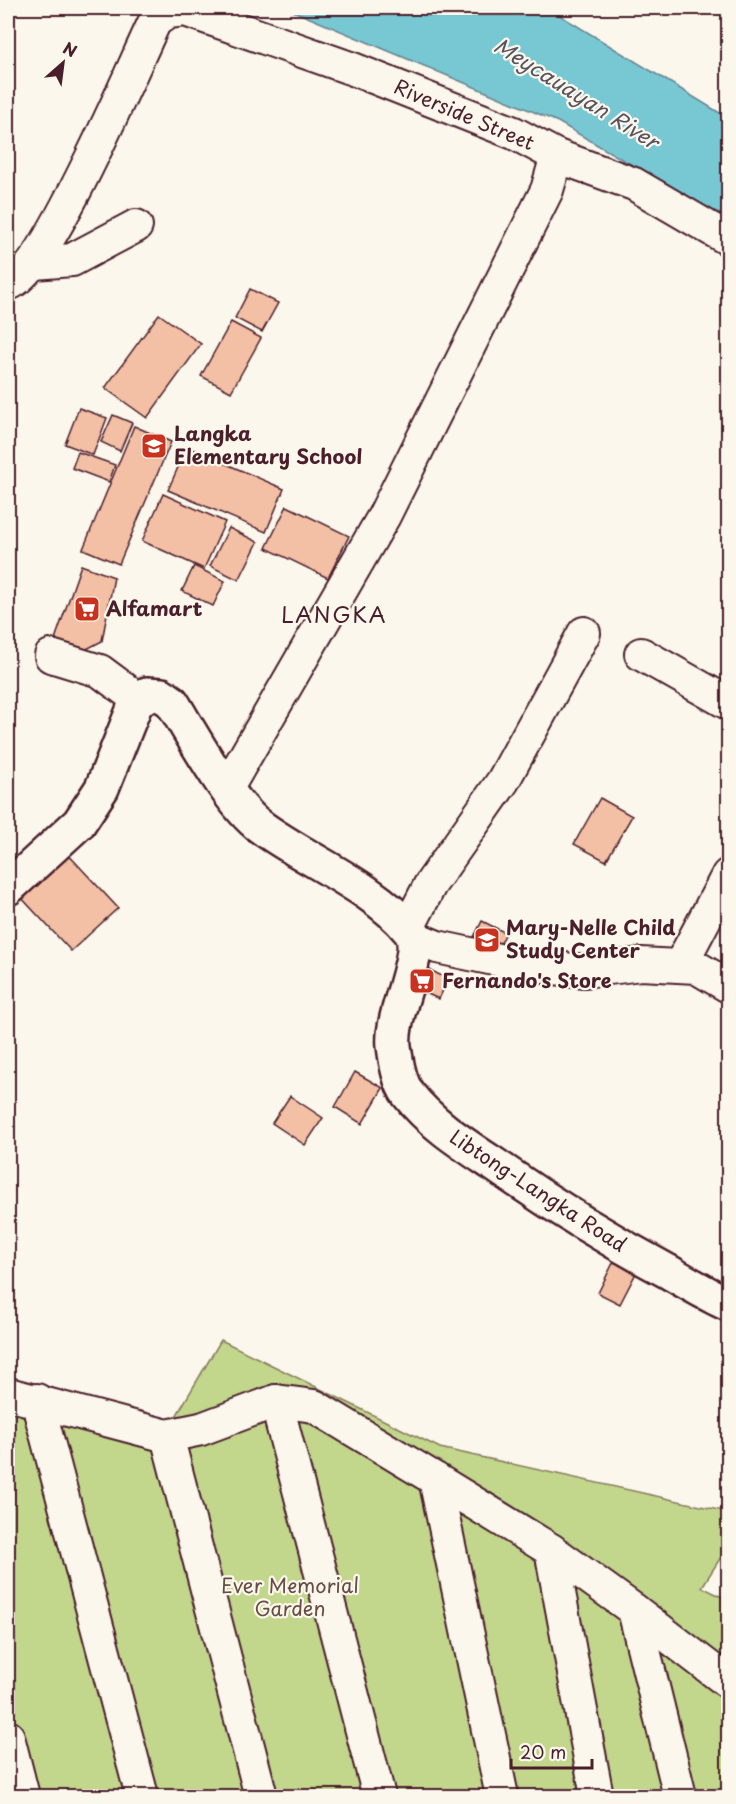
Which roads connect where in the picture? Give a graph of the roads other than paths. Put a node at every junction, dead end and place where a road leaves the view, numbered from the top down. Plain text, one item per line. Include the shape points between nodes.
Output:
1 (557, 156) junction
2 (136, 226) dead end
3 (729, 239) edge
4 (34, 262) junction
5 (8, 284) edge
6 (584, 633) dead end
7 (641, 654) dead end
8 (51, 656) dead end
9 (139, 700) junction
10 (729, 703) edge
11 (227, 788) junction
12 (729, 875) edge
13 (8, 888) edge
14 (412, 933) junction
15 (680, 966) junction
16 (729, 986) edge
17 (729, 1304) edge
18 (22, 1397) edge
19 (276, 1401) junction
20 (167, 1436) junction
21 (435, 1479) junction
22 (551, 1550) junction
23 (634, 1610) junction
24 (729, 1682) edge
25 (8, 1737) edge
26 (23, 1797) edge
27 (142, 1797) edge
28 (261, 1797) edge
29 (379, 1797) edge
30 (502, 1797) edge
31 (597, 1797) edge
32 (680, 1797) edge

1 - 3 street via 634,184
1 - 4 street, Riverside Street via 514,133 353,69 184,10 168,12 155,21 64,211
1 - 11 street, Riverside Street via 547,190 384,516
2 - 4 street via 72,260
4 - 5 street, Riverside Street
6 - 14 street via 503,782 430,885
7 - 10 street
8 - 9 street via 100,671
9 - 11 main road via 147,694 162,695 172,702
9 - 13 main road via 102,788 80,823
11 - 14 main road via 259,826 369,896
12 - 15 street
14 - 15 street via 437,947 522,965 585,970 641,964
14 - 17 main road, Libtong-Langka Road via 415,959 392,1032 407,1093 447,1132 520,1183 606,1238
15 - 16 street via 696,967
18 - 20 street
18 - 27 street
19 - 20 street via 201,1429
19 - 21 street via 314,1406
19 - 29 street
20 - 28 street
21 - 22 street
21 - 30 street
22 - 23 street
22 - 31 street
23 - 24 street
23 - 32 street
25 - 26 street

